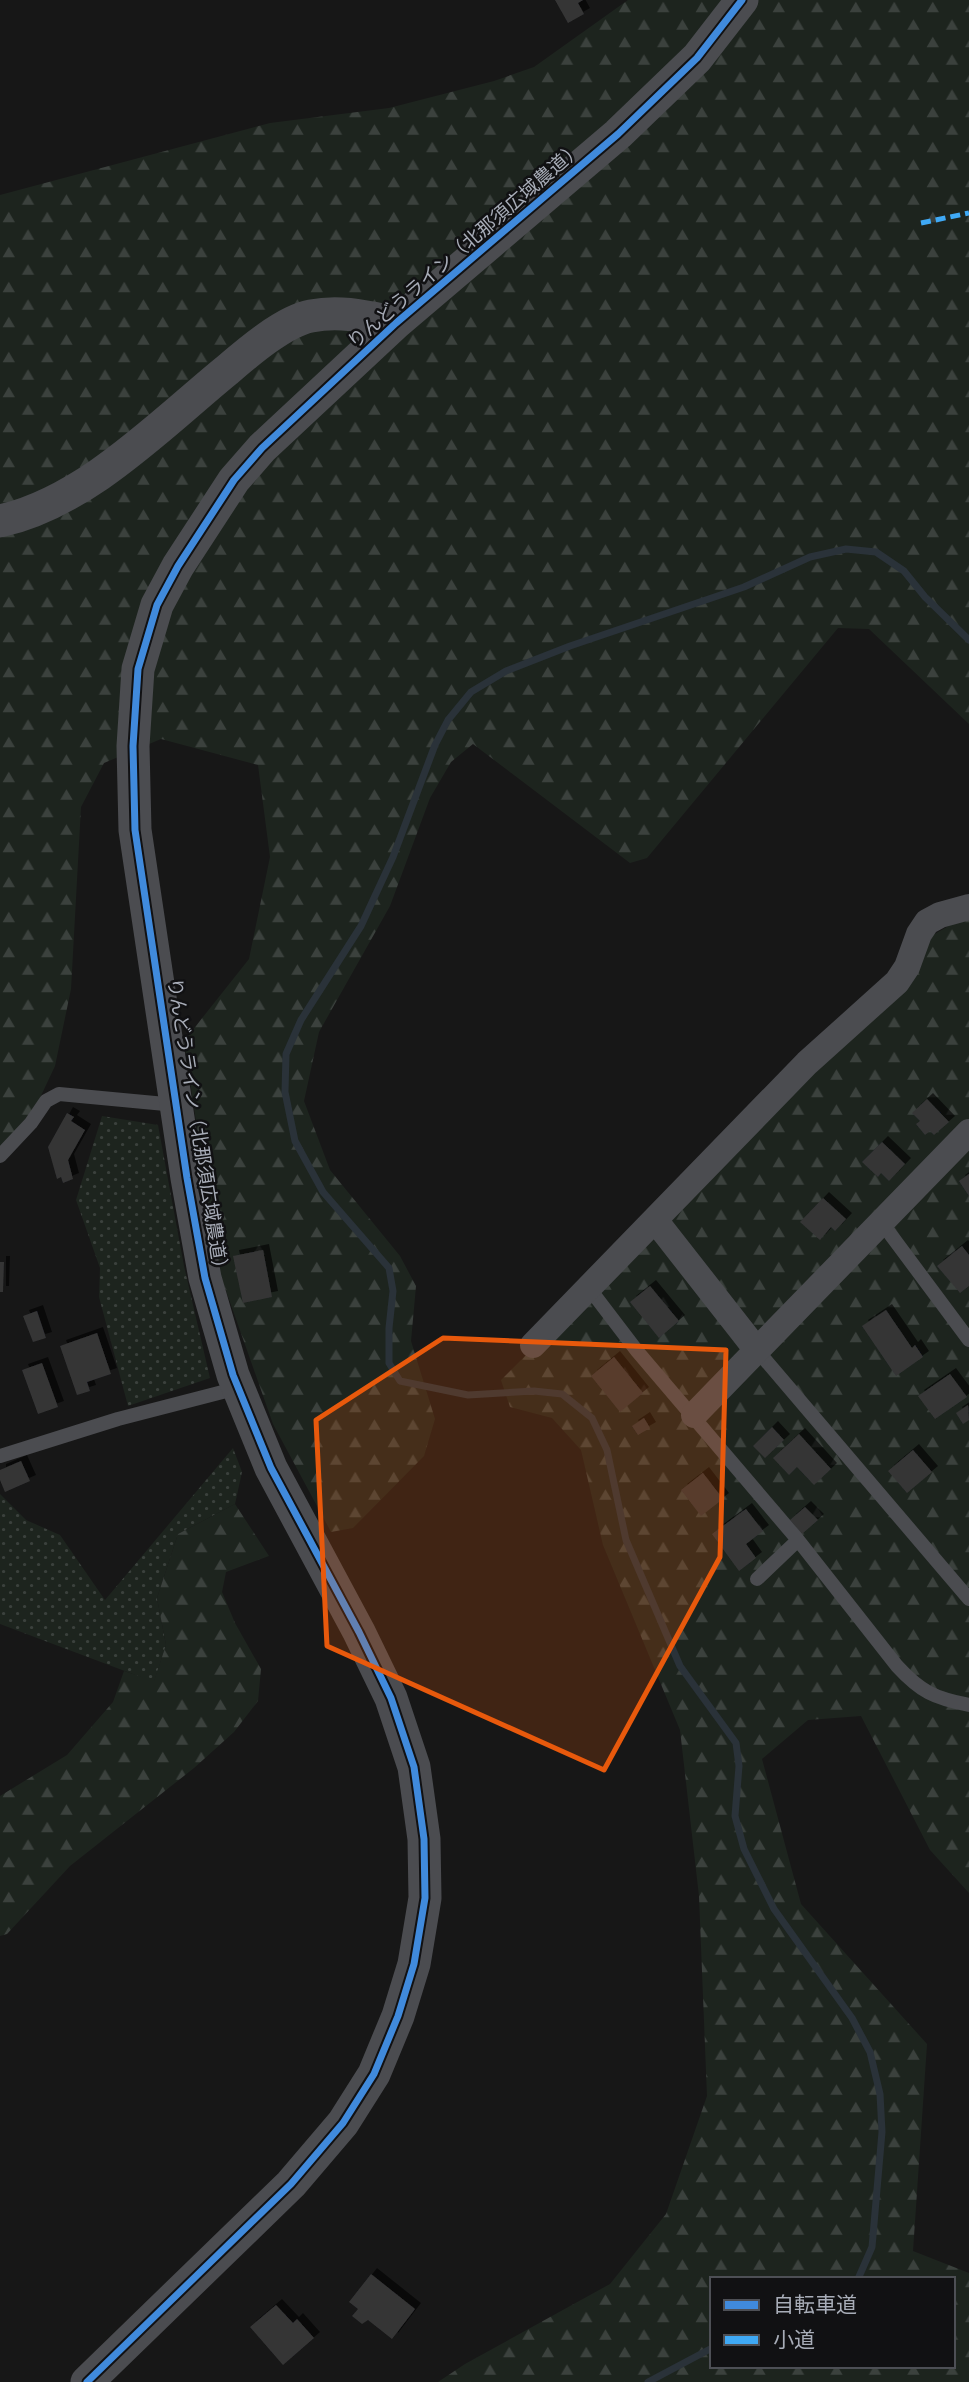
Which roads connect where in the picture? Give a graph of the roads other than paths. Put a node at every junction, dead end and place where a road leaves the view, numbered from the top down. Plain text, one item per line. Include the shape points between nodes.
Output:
1 (741, 0) edge
2 (396, 323) junction
3 (0, 520) edge
4 (969, 907) edge
5 (176, 1105) junction
6 (969, 1132) edge
7 (0, 1156) edge
8 (654, 1220) junction
9 (882, 1223) junction
10 (589, 1288) junction
11 (969, 1340) edge
12 (533, 1345) dead end
13 (756, 1349) junction
14 (238, 1388) junction
15 (694, 1415) junction
16 (0, 1457) edge
17 (798, 1540) junction
18 (757, 1579) dead end
19 (969, 1599) edge
20 (969, 1705) edge
21 (87, 2382) edge

1 - 2 street, りんどうライン（北那須広域農道） via 697,58 618,134
2 - 3 street via 346,312 308,316 262,340 76,489 17,517
2 - 5 street, りんどうライン（北那須広域農道） via 234,480 157,605 138,669 133,746 135,831
4 - 8 street via 927,922 897,982 807,1063
5 - 7 lane via 59,1094 46,1101
5 - 14 street, りんどうライン（北那須広域農道） via 205,1278
6 - 9 street
8 - 10 street
8 - 13 street
9 - 11 lane
9 - 13 street
10 - 12 street
10 - 15 lane
13 - 15 street
13 - 19 lane
14 - 16 lane via 118,1419
14 - 21 street, りんどうライン（北那須広域農道） via 271,1468 391,1698 414,1767 424,1839 425,1898 414,1964 398,2016 374,2074 343,2123 291,2184
15 - 17 lane
17 - 18 lane
17 - 20 lane via 915,1685 942,1700

